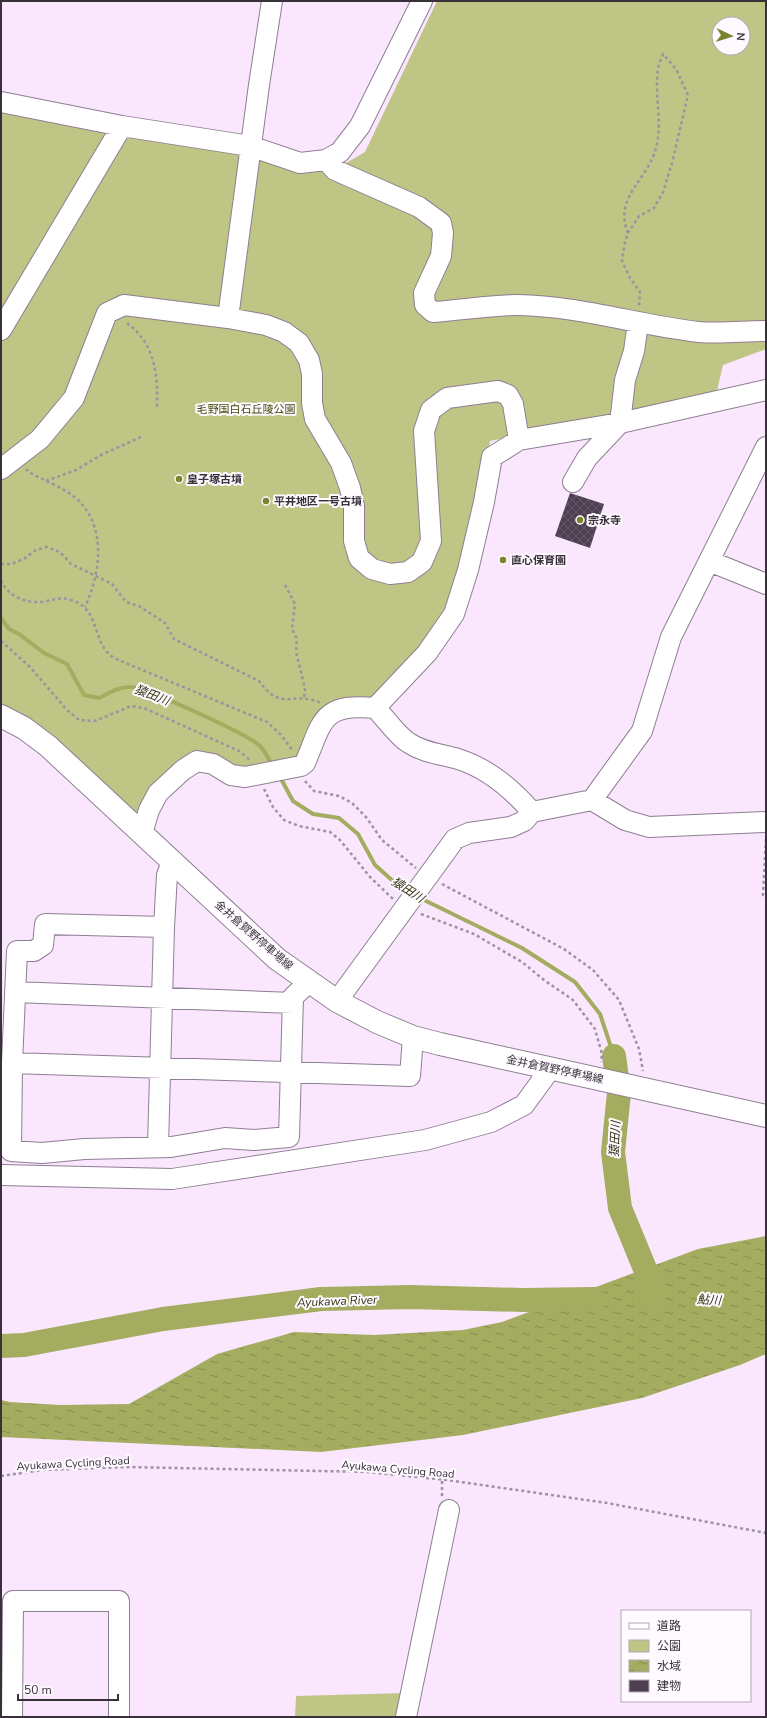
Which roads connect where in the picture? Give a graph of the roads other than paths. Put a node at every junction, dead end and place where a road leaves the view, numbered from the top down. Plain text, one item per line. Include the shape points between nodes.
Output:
1 (272, 1) edge
2 (422, 1) edge
3 (1, 102) edge
4 (122, 126) junction
5 (250, 146) junction
6 (326, 160) junction
7 (228, 318) junction
8 (638, 322) junction
9 (1, 330) edge
10 (766, 331) edge
11 (766, 390) edge
12 (620, 423) junction
13 (519, 440) junction
14 (766, 447) edge
15 (1, 469) edge
16 (573, 482) dead end
17 (709, 561) junction
18 (766, 584) edge
19 (375, 708) junction
20 (1, 716) edge
21 (592, 800) junction
22 (532, 812) junction
23 (766, 822) edge
24 (142, 833) junction
25 (172, 862) junction
26 (164, 927) junction
27 (309, 982) junction
28 (15, 992) junction
29 (162, 998) junction
30 (337, 1001) junction
31 (293, 1003) junction
32 (414, 1037) junction
33 (12, 1063) junction
34 (160, 1067) junction
35 (551, 1068) junction
36 (291, 1072) junction
37 (766, 1116) edge
38 (158, 1147) junction
39 (1, 1175) edge
40 (449, 1510) dead end
41 (12, 1717) edge
42 (119, 1717) edge
43 (406, 1717) edge

1 - 5 street
2 - 6 street via 360,126 340,152
3 - 4 street
4 - 5 street
4 - 9 street
5 - 6 street via 300,163
5 - 7 street
6 - 8 street via 335,170 419,207 441,223 441,256 424,293 425,306 433,312 519,305 580,311
7 - 13 street via 266,325 284,332 299,343 309,360 315,420 342,463 354,506 354,541 357,552 359,558 372,569 390,574 408,572 422,562 431,541 424,431 431,410 447,398 498,390 508,395 513,404
7 - 15 street via 124,305 111,310 107,313 74,398 40,439
8 - 10 street via 701,332
8 - 12 street via 634,351 625,380
11 - 12 street
12 - 13 street
12 - 16 street via 587,458
13 - 19 street via 492,457 468,570 454,614 427,653
14 - 17 street
17 - 18 street
17 - 21 street via 671,637 642,731
19 - 22 street via 407,742 425,752 478,766 520,798
19 - 24 street via 362,706 337,710 327,716 317,731 305,763 301,766 245,777 231,775 213,764 197,761 158,793 149,810
20 - 24 main road, 金井倉賀野停車場線 via 24,728 48,746
21 - 22 street
21 - 23 street via 625,820 649,827
22 - 30 street via 524,821 511,827 469,832 455,839
24 - 25 main road, 金井倉賀野停車場線
25 - 26 street via 167,875
25 - 27 main road, 金井倉賀野停車場線 via 277,958
26 - 28 street via 45,924 43,945 34,950 17,951
26 - 29 street
27 - 30 main road, 金井倉賀野停車場線
27 - 31 street via 294,997
28 - 29 street
28 - 33 street
29 - 31 street
29 - 34 street
30 - 32 main road, 金井倉賀野停車場線 via 377,1022
31 - 36 street
32 - 35 main road, 金井倉賀野停車場線
32 - 36 street via 410,1076
33 - 34 street
33 - 38 street via 11,1151 42,1153
34 - 36 street
34 - 38 street
35 - 37 main road, 金井倉賀野停車場線
35 - 39 street via 524,1105 491,1122 425,1140 172,1179
36 - 38 street via 289,1138 225,1138
40 - 43 street
41 - 42 street via 13,1600 119,1601

